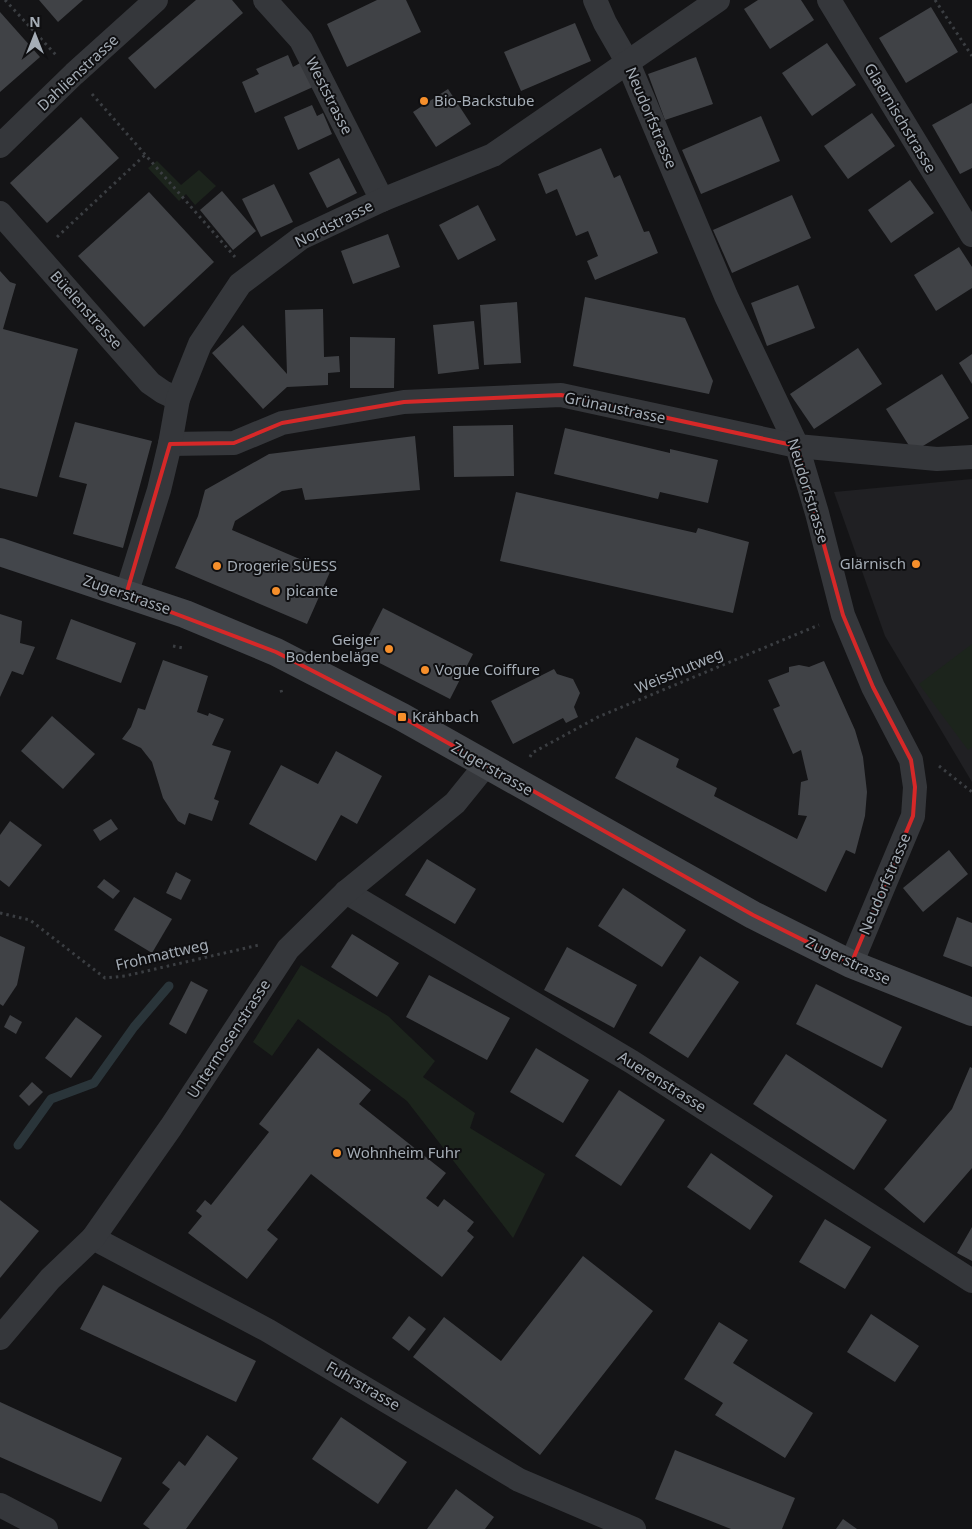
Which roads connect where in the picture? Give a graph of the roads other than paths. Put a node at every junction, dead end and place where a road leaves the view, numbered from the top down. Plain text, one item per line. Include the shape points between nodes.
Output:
1 (156, 0) edge
2 (265, 0) edge
3 (595, 0) edge
4 (718, 0) edge
5 (829, 0) edge
6 (628, 63) junction
7 (0, 146) edge
8 (382, 200) junction
9 (0, 213) edge
10 (972, 235) edge
11 (178, 399) junction
12 (170, 444) junction
13 (797, 446) junction
14 (972, 457) edge
15 (0, 552) edge
16 (126, 595) junction
17 (485, 766) junction
18 (346, 892) junction
19 (851, 964) junction
20 (972, 1012) edge
21 (93, 1238) junction
22 (972, 1281) edge
23 (0, 1338) edge
24 (0, 1505) edge
25 (46, 1529) edge
26 (634, 1529) edge

1 - 7 street, Dahlienstrasse
2 - 8 street, Weststrasse via 301,40
3 - 6 street, Neudorfstrasse
4 - 6 street, Nordstrasse
5 - 10 street, Glaernischstrasse
6 - 8 street, Nordstrasse via 493,155
6 - 13 street, Neudorfstrasse via 726,296
8 - 11 street, Nordstrasse via 301,238 240,284 200,344
9 - 11 street, Büelenstrasse via 150,383
11 - 12 street, Nordstrasse
12 - 13 street, Grünaustrasse via 234,443 282,423 404,402 561,395
12 - 16 street, Nordstrasse
13 - 14 street, Grünaustrasse via 937,459
13 - 19 street, Neudorfstrasse via 843,615 873,687 911,760 915,787 913,816
15 - 16 main road, Zugerstrasse
16 - 17 main road, Zugerstrasse via 185,614 276,652 402,717
17 - 18 street, Untermosenstrasse via 455,803
17 - 19 main road, Zugerstrasse via 753,915
18 - 21 street, Untermosenstrasse via 288,949 171,1128
18 - 22 street, Auerenstrasse via 632,1062
19 - 20 main road, Zugerstrasse
21 - 23 street, Untermosenstrasse via 50,1279
21 - 26 street, Fuhrstrasse via 267,1330 519,1480
24 - 25 street

